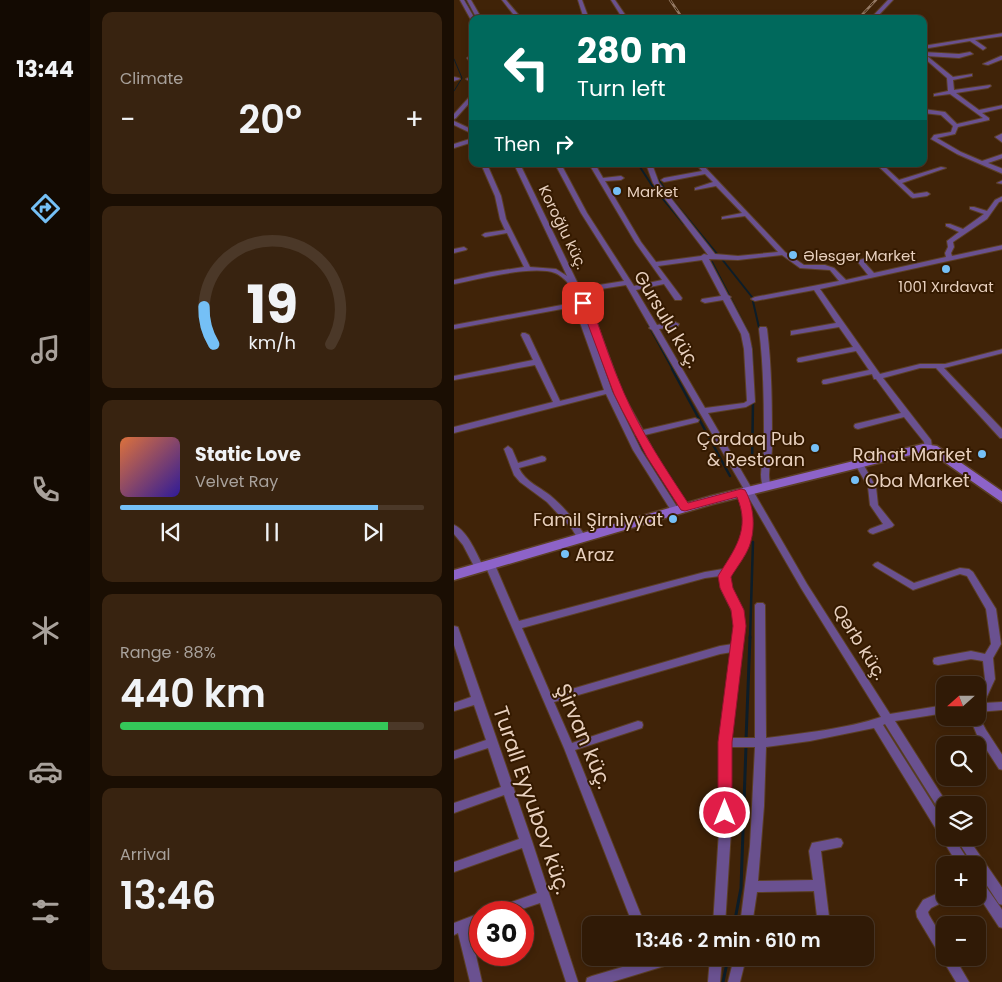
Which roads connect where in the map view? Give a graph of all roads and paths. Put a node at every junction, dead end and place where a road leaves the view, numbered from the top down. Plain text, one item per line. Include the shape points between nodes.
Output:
1 (462, 0) edge
2 (469, 0) edge
3 (504, 0) edge
4 (580, 0) edge
5 (613, 0) edge
6 (891, 0) edge
7 (470, 15) edge
8 (478, 15) edge
9 (517, 15) edge
10 (586, 15) edge
11 (623, 15) edge
12 (876, 15) edge
13 (1002, 34) edge
14 (971, 40) junction
15 (927, 47) edge
16 (984, 48) dead end
17 (1001, 53) edge
18 (927, 54) edge
19 (970, 54) dead end
20 (927, 58) edge
21 (986, 64) dead end
22 (970, 76) dead end
23 (951, 79) junction
24 (988, 86) dead end
25 (951, 92) junction
26 (936, 95) dead end
27 (464, 96) dead end
28 (469, 100) edge
29 (1002, 106) edge
30 (454, 108) edge
31 (927, 111) edge
32 (978, 112) junction
33 (454, 117) edge
34 (454, 124) edge
35 (956, 126) junction
36 (469, 130) edge
37 (1002, 135) edge
38 (927, 137) edge
39 (933, 138) junction
40 (469, 141) edge
41 (1001, 143) edge
42 (454, 146) edge
43 (1002, 156) edge
44 (982, 163) junction
45 (485, 167) edge
46 (518, 167) edge
47 (560, 167) edge
48 (594, 167) edge
49 (650, 167) edge
50 (702, 167) edge
51 (882, 167) edge
52 (943, 168) dead end
53 (707, 172) junction
54 (1002, 172) edge
55 (622, 178) dead end
56 (602, 180) junction
57 (664, 180) dead end
58 (898, 182) junction
59 (718, 183) junction
60 (697, 189) dead end
61 (927, 194) dead end
62 (1002, 198) edge
63 (972, 208) dead end
64 (746, 214) junction
65 (989, 214) junction
66 (724, 218) dead end
67 (948, 226) dead end
68 (508, 231) junction
69 (964, 232) junction
70 (485, 235) dead end
71 (1002, 248) edge
72 (464, 249) dead end
73 (454, 252) edge
74 (783, 254) junction
75 (882, 254) dead end
76 (709, 256) junction
77 (950, 259) junction
78 (655, 264) junction
79 (528, 269) junction
80 (873, 276) junction
81 (454, 282) edge
82 (667, 282) junction
83 (844, 282) junction
84 (630, 286) junction
85 (577, 287) junction
86 (816, 288) junction
87 (678, 298) dead end
88 (727, 298) junction
89 (756, 299) dead end
90 (705, 301) dead end
91 (583, 303) junction
92 (675, 324) dead end
93 (841, 324) junction
94 (454, 327) edge
95 (654, 328) junction
96 (763, 328) dead end
97 (794, 333) dead end
98 (524, 334) dead end
99 (859, 348) junction
100 (1002, 351) edge
101 (801, 360) dead end
102 (537, 362) junction
103 (939, 367) junction
104 (875, 374) junction
105 (454, 378) edge
106 (826, 382) dead end
107 (608, 391) junction
108 (558, 404) junction
109 (703, 411) junction
110 (906, 414) junction
111 (695, 420) dead end
112 (858, 426) dead end
113 (454, 430) edge
114 (639, 434) junction
115 (1002, 436) edge
116 (928, 447) junction
117 (508, 449) dead end
118 (542, 459) dead end
119 (859, 464) junction
120 (514, 467) junction
121 (767, 486) junction
122 (745, 492) junction
123 (1002, 499) edge
124 (680, 509) junction
125 (454, 528) edge
126 (873, 531) dead end
127 (581, 537) junction
128 (878, 565) dead end
129 (484, 566) junction
130 (726, 572) junction
131 (454, 575) edge
132 (760, 605) dead end
133 (516, 626) junction
134 (454, 630) edge
135 (737, 647) junction
136 (988, 658) junction
137 (458, 659) edge
138 (938, 661) dead end
139 (986, 688) edge
140 (478, 699) junction
141 (548, 700) junction
142 (1002, 706) edge
143 (454, 707) edge
144 (986, 707) edge
145 (936, 711) edge
146 (882, 720) junction
147 (638, 725) dead end
148 (978, 726) edge
149 (492, 742) junction
150 (725, 742) junction
151 (762, 743) junction
152 (569, 748) junction
153 (454, 755) edge
154 (1002, 766) edge
155 (508, 789) junction
156 (936, 797) edge
157 (454, 808) edge
158 (936, 817) edge
159 (526, 841) junction
160 (837, 843) dead end
161 (967, 846) edge
162 (454, 867) edge
163 (819, 885) junction
164 (753, 887) junction
165 (544, 896) junction
166 (986, 898) edge
167 (936, 900) edge
168 (1002, 900) edge
169 (530, 901) edge
170 (635, 916) edge
171 (720, 916) edge
172 (748, 916) edge
173 (823, 916) edge
174 (1002, 923) edge
175 (458, 928) edge
176 (936, 938) edge
177 (636, 966) edge
178 (715, 966) edge
179 (738, 966) edge
180 (953, 966) edge
181 (476, 982) edge
182 (572, 982) edge
183 (592, 982) edge
184 (714, 982) edge
185 (734, 982) edge
186 (963, 982) edge

1 - 7 street
2 - 8 street
3 - 9 street
4 - 10 street
5 - 11 street
6 - 12 street
13 - 14 street
14 - 15 street
14 - 16 street
17 - 21 street
18 - 19 street
20 - 23 street
22 - 23 street
23 - 25 street
24 - 25 street
25 - 26 street
25 - 32 street
27 - 30 street
28 - 33 street
29 - 32 street
31 - 35 street via 943,113
32 - 35 street via 987,118
34 - 36 street
35 - 39 street via 952,133
37 - 41 street via 998,137
38 - 39 street
39 - 44 street
40 - 42 street
43 - 44 street
44 - 54 street
45 - 68 street
46 - 85 street, Koroğlu küç.
47 - 84 street, Gursulu küç.
48 - 56 street
49 - 76 street via 656,182
50 - 53 street
51 - 58 street
52 - 58 street
53 - 57 street
53 - 59 street
55 - 56 street
56 - 78 street via 638,242
58 - 61 street via 913,196
59 - 60 street
59 - 64 street
62 - 65 street
63 - 65 street
64 - 66 street
64 - 74 street
65 - 69 street
67 - 69 street
68 - 70 street
68 - 79 street
69 - 77 street via 950,242
71 - 77 street
72 - 73 street
74 - 76 street via 738,258
74 - 83 street via 802,267 832,269
75 - 80 street via 860,261
76 - 78 street
76 - 88 street
77 - 80 street
78 - 82 street
79 - 81 street
79 - 85 street via 556,271
80 - 83 street
82 - 84 street
82 - 87 street
83 - 86 street
84 - 85 street
84 - 95 street, Gursulu küç.
85 - 91 street, Koroğlu küç.
86 - 89 street
86 - 93 street
88 - 90 street
88 - 109 street via 747,343 751,402
91 - 94 street
91 - 107 street, Koroğlu küç. via 582,317
91 - 114 street, Koroğlu küç. via 619,394
92 - 95 street
93 - 97 street
93 - 99 street
95 - 109 street, Gursulu küç.
96 - 121 street via 768,381 768,456 764,479
98 - 102 street
99 - 101 street
99 - 104 street
100 - 103 street
102 - 105 street
102 - 108 street
103 - 104 street via 920,366
103 - 115 street
104 - 106 street
104 - 110 street
107 - 108 street
107 - 124 street, Koroğlu küç. via 637,450
108 - 113 street
109 - 122 street, Gursulu küç.
110 - 112 street
110 - 116 street via 928,442
111 - 114 street
114 - 124 street, Koroğlu küç.
116 - 119 street
116 - 123 street
117 - 120 street
118 - 120 street
119 - 121 street
119 - 126 street via 872,486 876,509 889,525
120 - 127 street via 523,480 564,514
121 - 122 street
122 - 124 street
122 - 130 street via 748,511 746,536 740,554
122 - 146 street, Qərb küç.
124 - 127 street
125 - 129 street, Şirvan küç.
127 - 129 street
128 - 136 street via 909,589 960,571 970,574 992,615 996,644
129 - 131 street
129 - 133 street, Şirvan küç.
130 - 133 street
130 - 135 street via 724,581 740,618
132 - 151 street
133 - 141 street, Şirvan küç.
134 - 137 street, Turall Eyyubov küç.
135 - 141 street
135 - 150 street
136 - 138 street via 971,655
136 - 139 street via 990,679
137 - 140 street, Turall Eyyubov küç.
140 - 143 street
140 - 149 street, Turall Eyyubov küç.
141 - 152 street, Şirvan küç.
142 - 144 street
145 - 146 street
146 - 151 street via 810,737
146 - 156 street, Qərb küç.
146 - 158 street, Qərb küç.
147 - 152 street
148 - 154 street
149 - 153 street
149 - 155 street, Turall Eyyubov küç.
150 - 151 street
150 - 171 street via 725,830
151 - 164 street
152 - 170 street, Şirvan küç.
155 - 157 street
155 - 159 street, Turall Eyyubov küç.
159 - 162 street
159 - 165 street, Turall Eyyubov küç.
160 - 163 street via 816,847
161 - 168 street
163 - 164 street
163 - 173 street
164 - 172 street
165 - 169 street
165 - 182 street, Turall Eyyubov küç.
166 - 174 street
167 - 176 street via 922,911
175 - 181 street
177 - 183 street
178 - 184 street
179 - 185 street
180 - 186 street

